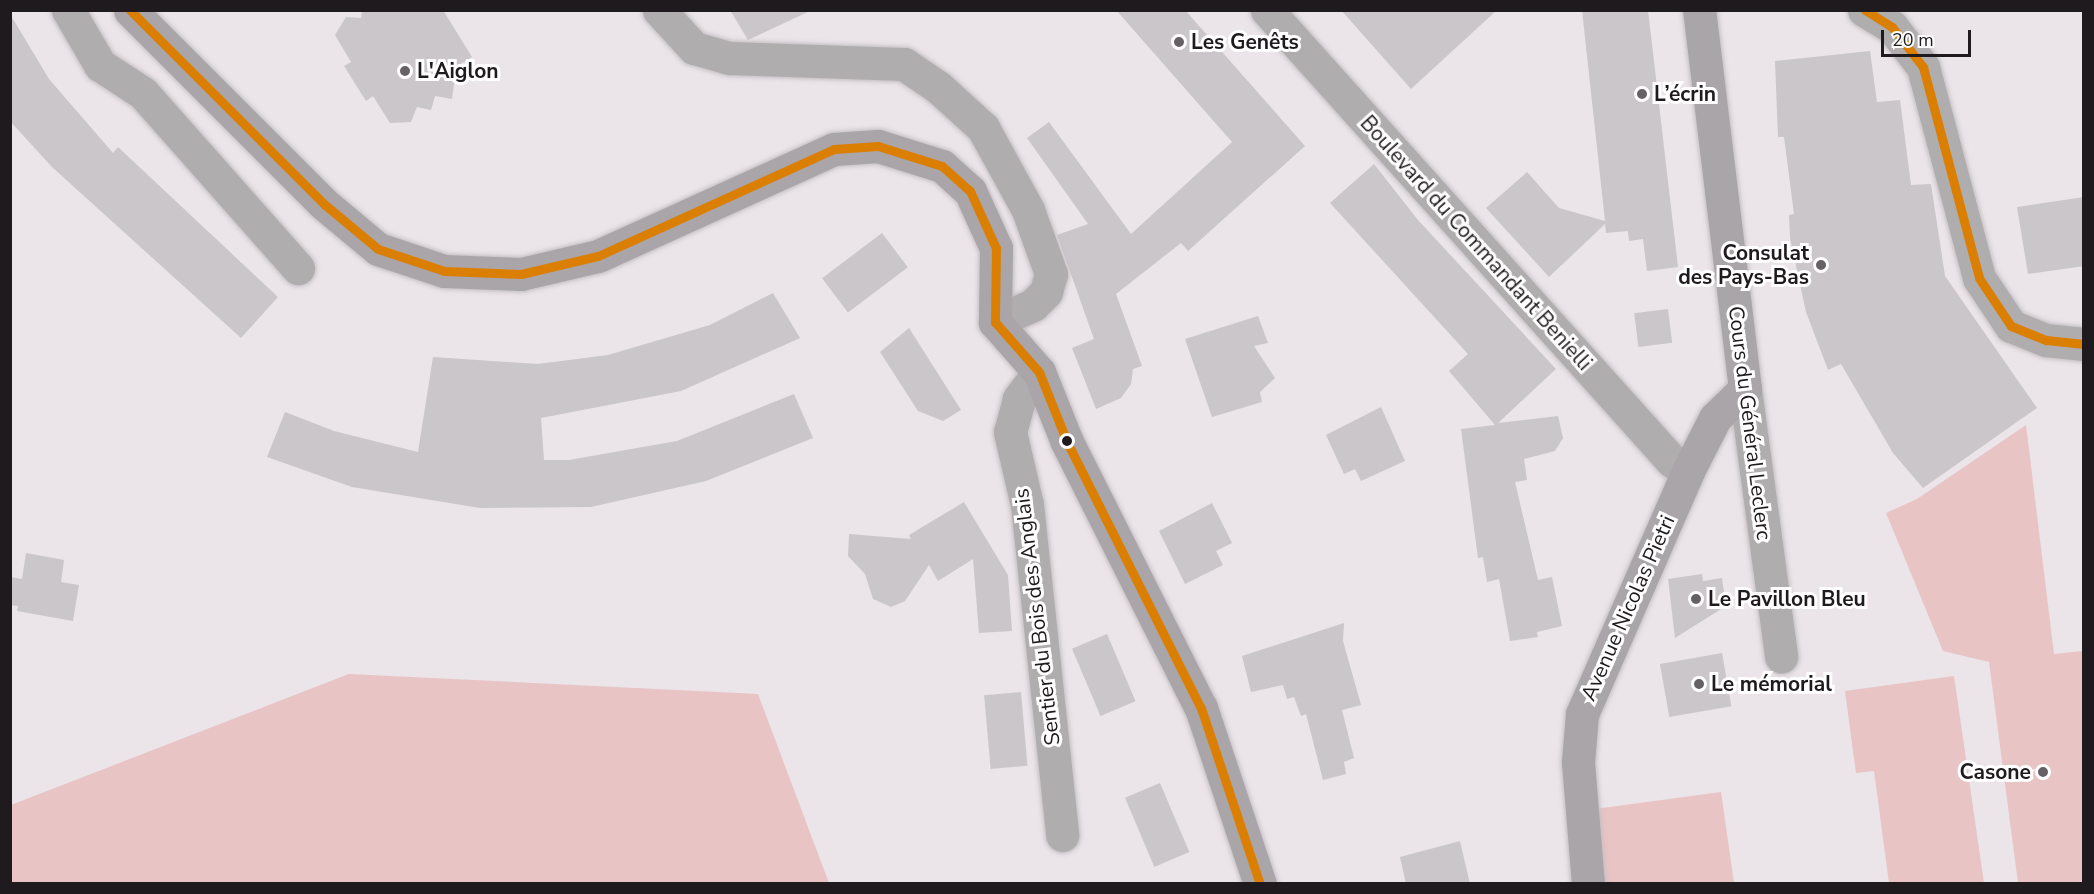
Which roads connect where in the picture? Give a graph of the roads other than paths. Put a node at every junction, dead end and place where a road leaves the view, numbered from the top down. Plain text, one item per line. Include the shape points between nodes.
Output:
1 (68, 10) edge
2 (130, 10) edge
3 (1266, 10) edge
4 (1699, 10) edge
5 (1864, 10) edge
6 (662, 12) edge
7 (298, 268) dead end
8 (995, 321) junction
9 (2084, 344) edge
10 (1039, 372) junction
11 (1745, 389) junction
12 (1688, 471) junction
13 (1780, 657) dead end
14 (1062, 835) dead end
15 (1260, 884) edge
16 (1588, 884) edge

1 - 7 street via 100,65 143,93
2 - 8 main road via 324,204 378,249 444,271 521,274 598,256 834,149 878,146 942,166 970,191 996,248
3 - 12 street, Boulevard du Commandant Benielli via 1672,461
4 - 11 main road, Cours du Général Leclerc
5 - 9 street via 1892,27 1923,67 1979,278 2011,326 2046,340
6 - 8 street via 694,48 730,58 904,64 938,87 983,128 1028,210 1051,273 1046,292 1033,305
8 - 10 main road
10 - 14 street, Sentier du Bois des Anglais via 1019,399 1010,432 1028,505
10 - 15 main road via 1067,442 1200,708
11 - 12 main road, Avenue Nicolas Pietri via 1715,418
11 - 13 street, Cours du Général Leclerc
12 - 16 main road, Avenue Nicolas Pietri via 1582,714 1578,762

